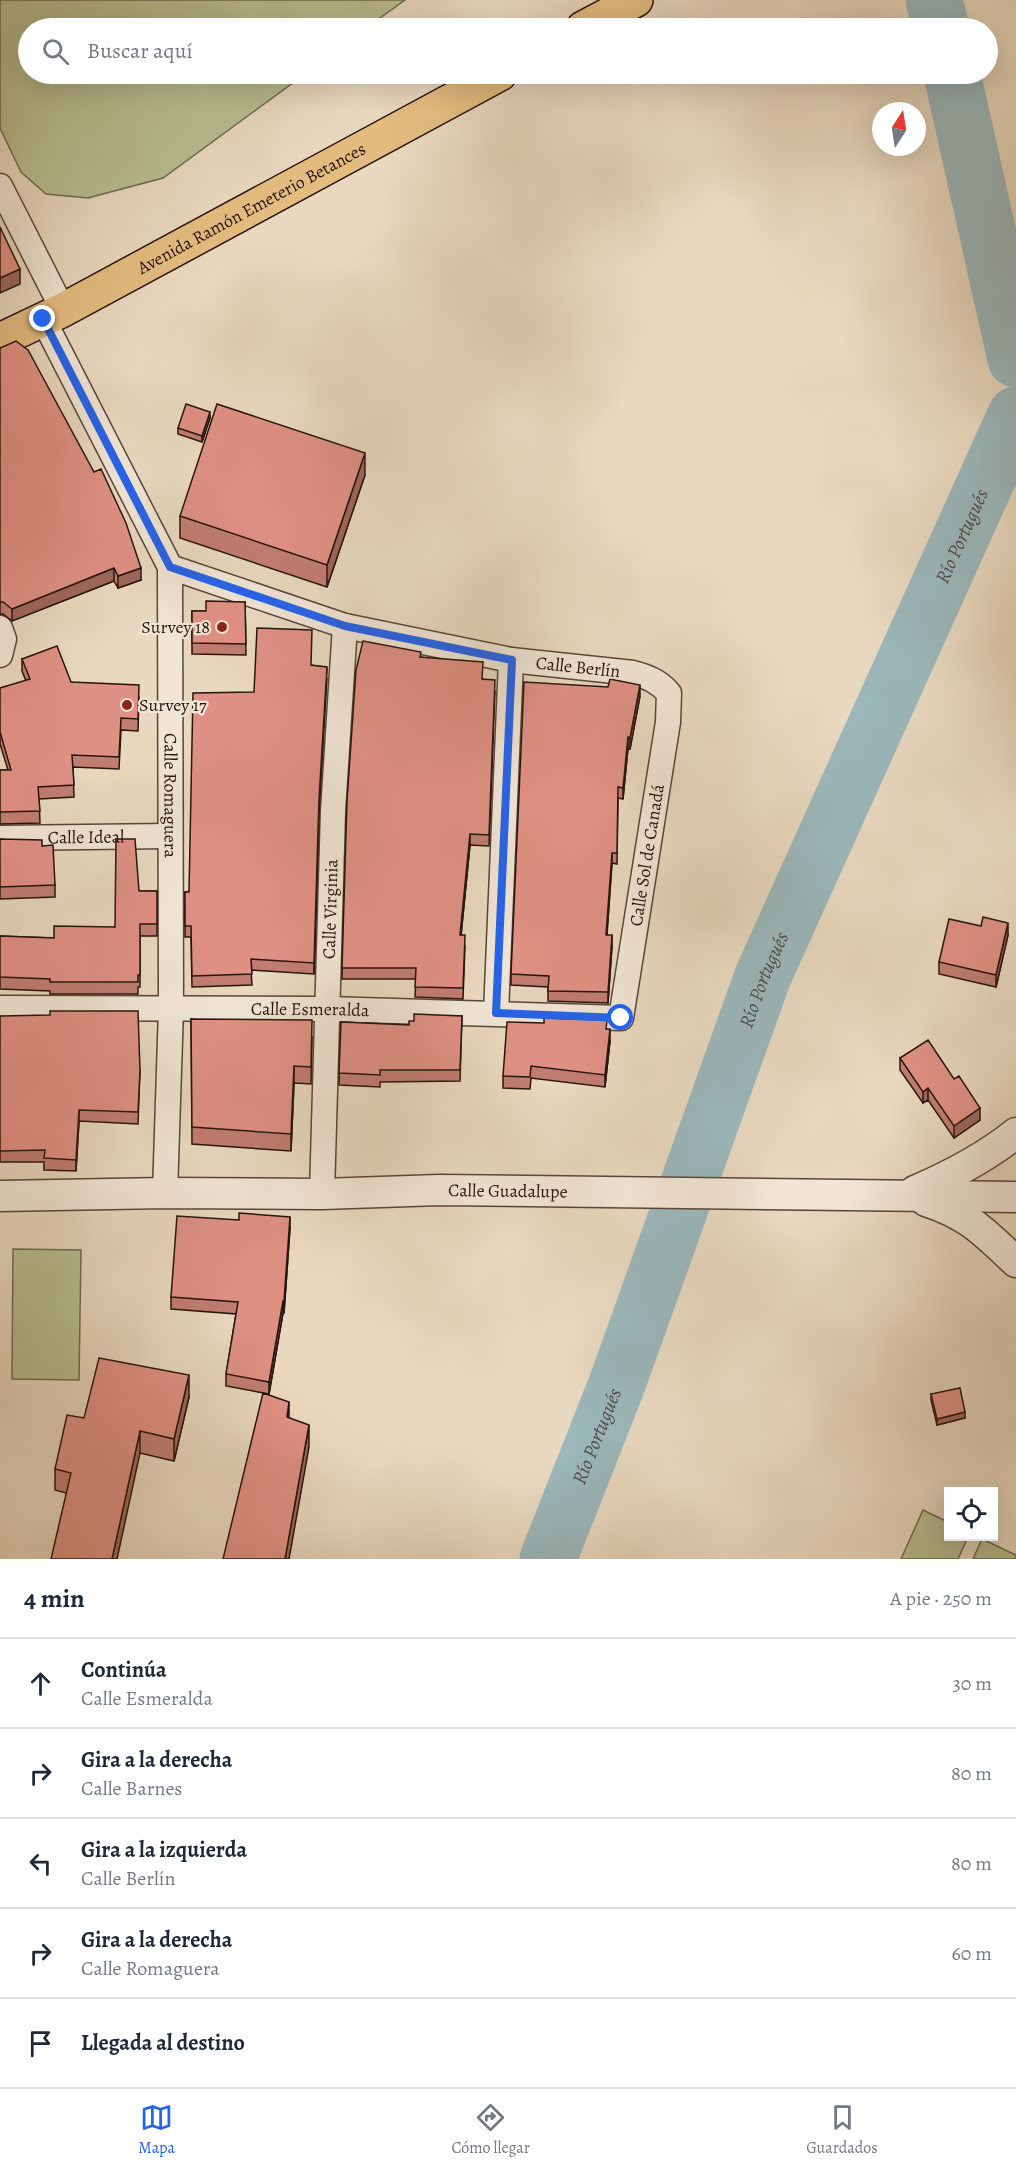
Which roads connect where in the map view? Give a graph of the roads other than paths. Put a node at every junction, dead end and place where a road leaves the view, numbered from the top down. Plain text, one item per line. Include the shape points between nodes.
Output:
1 (636, 0) edge
2 (603, 18) edge
3 (481, 84) edge
4 (0, 186) edge
5 (53, 314) junction
6 (0, 340) edge
7 (170, 567) junction
8 (345, 626) junction
9 (0, 628) edge
10 (0, 655) edge
11 (512, 660) junction
12 (669, 693) joint
13 (170, 836) junction
14 (0, 838) edge
15 (0, 1008) edge
16 (171, 1009) junction
17 (327, 1009) junction
18 (496, 1013) junction
19 (621, 1018) joint
20 (1016, 1133) edge
21 (165, 1193) junction
22 (322, 1194) junction
23 (906, 1195) junction
24 (0, 1196) edge
25 (1016, 1197) edge
26 (1016, 1262) edge

1 - 2 main road
3 - 5 main road, Avenida Ramón Emeterio Betances
4 - 5 street, Calle Romaguera
5 - 6 main road, Avenida Ramón Emeterio Betances
5 - 7 street, Calle Romaguera
7 - 8 street, Calle Berlín
7 - 13 street, Calle Romaguera
8 - 11 street, Calle Berlín
8 - 17 street, Calle Virginia via 333,811
9 - 10 street via 4,639
11 - 12 street, Calle Berlín via 633,673 661,684
11 - 18 street
12 - 19 street, Calle Sol de Canadá via 668,722
13 - 14 street, Calle Ideal
13 - 16 street, Calle Romaguera
15 - 16 street, Calle Esmeralda
16 - 17 street, Calle Esmeralda
16 - 21 street, Calle Romaguera
17 - 18 street, Calle Esmeralda
17 - 22 street, Calle Virginia
18 - 19 street, Calle Esmeralda
20 - 23 street via 972,1163
21 - 22 street, Calle Guadalupe
21 - 24 street, Calle Guadalupe
22 - 23 street, Calle Guadalupe via 439,1190
23 - 25 street, Calle Guadalupe
23 - 26 street via 966,1218

